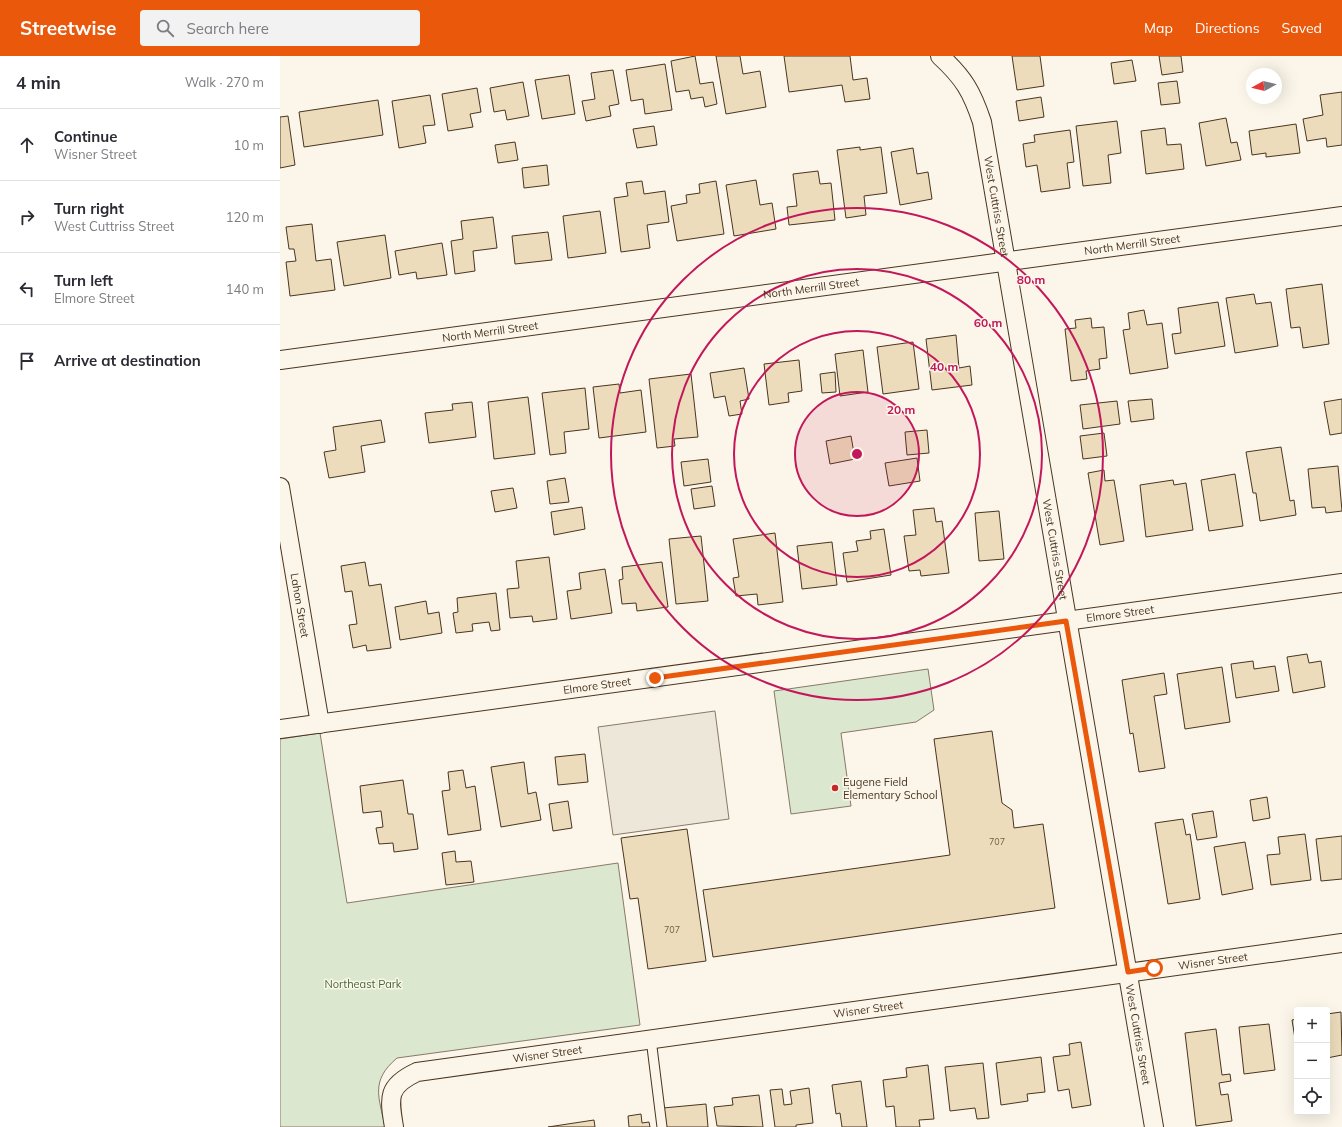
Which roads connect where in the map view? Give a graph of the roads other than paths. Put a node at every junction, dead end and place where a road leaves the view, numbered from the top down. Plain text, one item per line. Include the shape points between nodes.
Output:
1 (940, 56) edge
2 (1342, 216) edge
3 (1005, 262) junction
4 (280, 360) edge
5 (280, 487) edge
6 (1342, 583) edge
7 (1066, 621) junction
8 (320, 724) junction
9 (280, 729) edge
10 (1342, 944) edge
11 (1128, 972) junction
12 (651, 1039) junction
13 (394, 1127) edge
14 (662, 1127) edge
15 (1154, 1127) edge

1 - 3 street, West Cuttriss Street via 964,80 976,102 982,122
2 - 3 street, North Merrill Street
3 - 4 street, North Merrill Street
3 - 7 street, West Cuttriss Street
5 - 8 street, Lahon Street
6 - 7 street, Elmore Street
7 - 8 street, Elmore Street
7 - 11 street, West Cuttriss Street
8 - 9 street, Elmore Street
10 - 11 street, Wisner Street
11 - 12 street, Wisner Street
11 - 15 street, West Cuttriss Street
12 - 13 street, Wisner Street via 417,1072 398,1083 391,1095
12 - 14 lane

